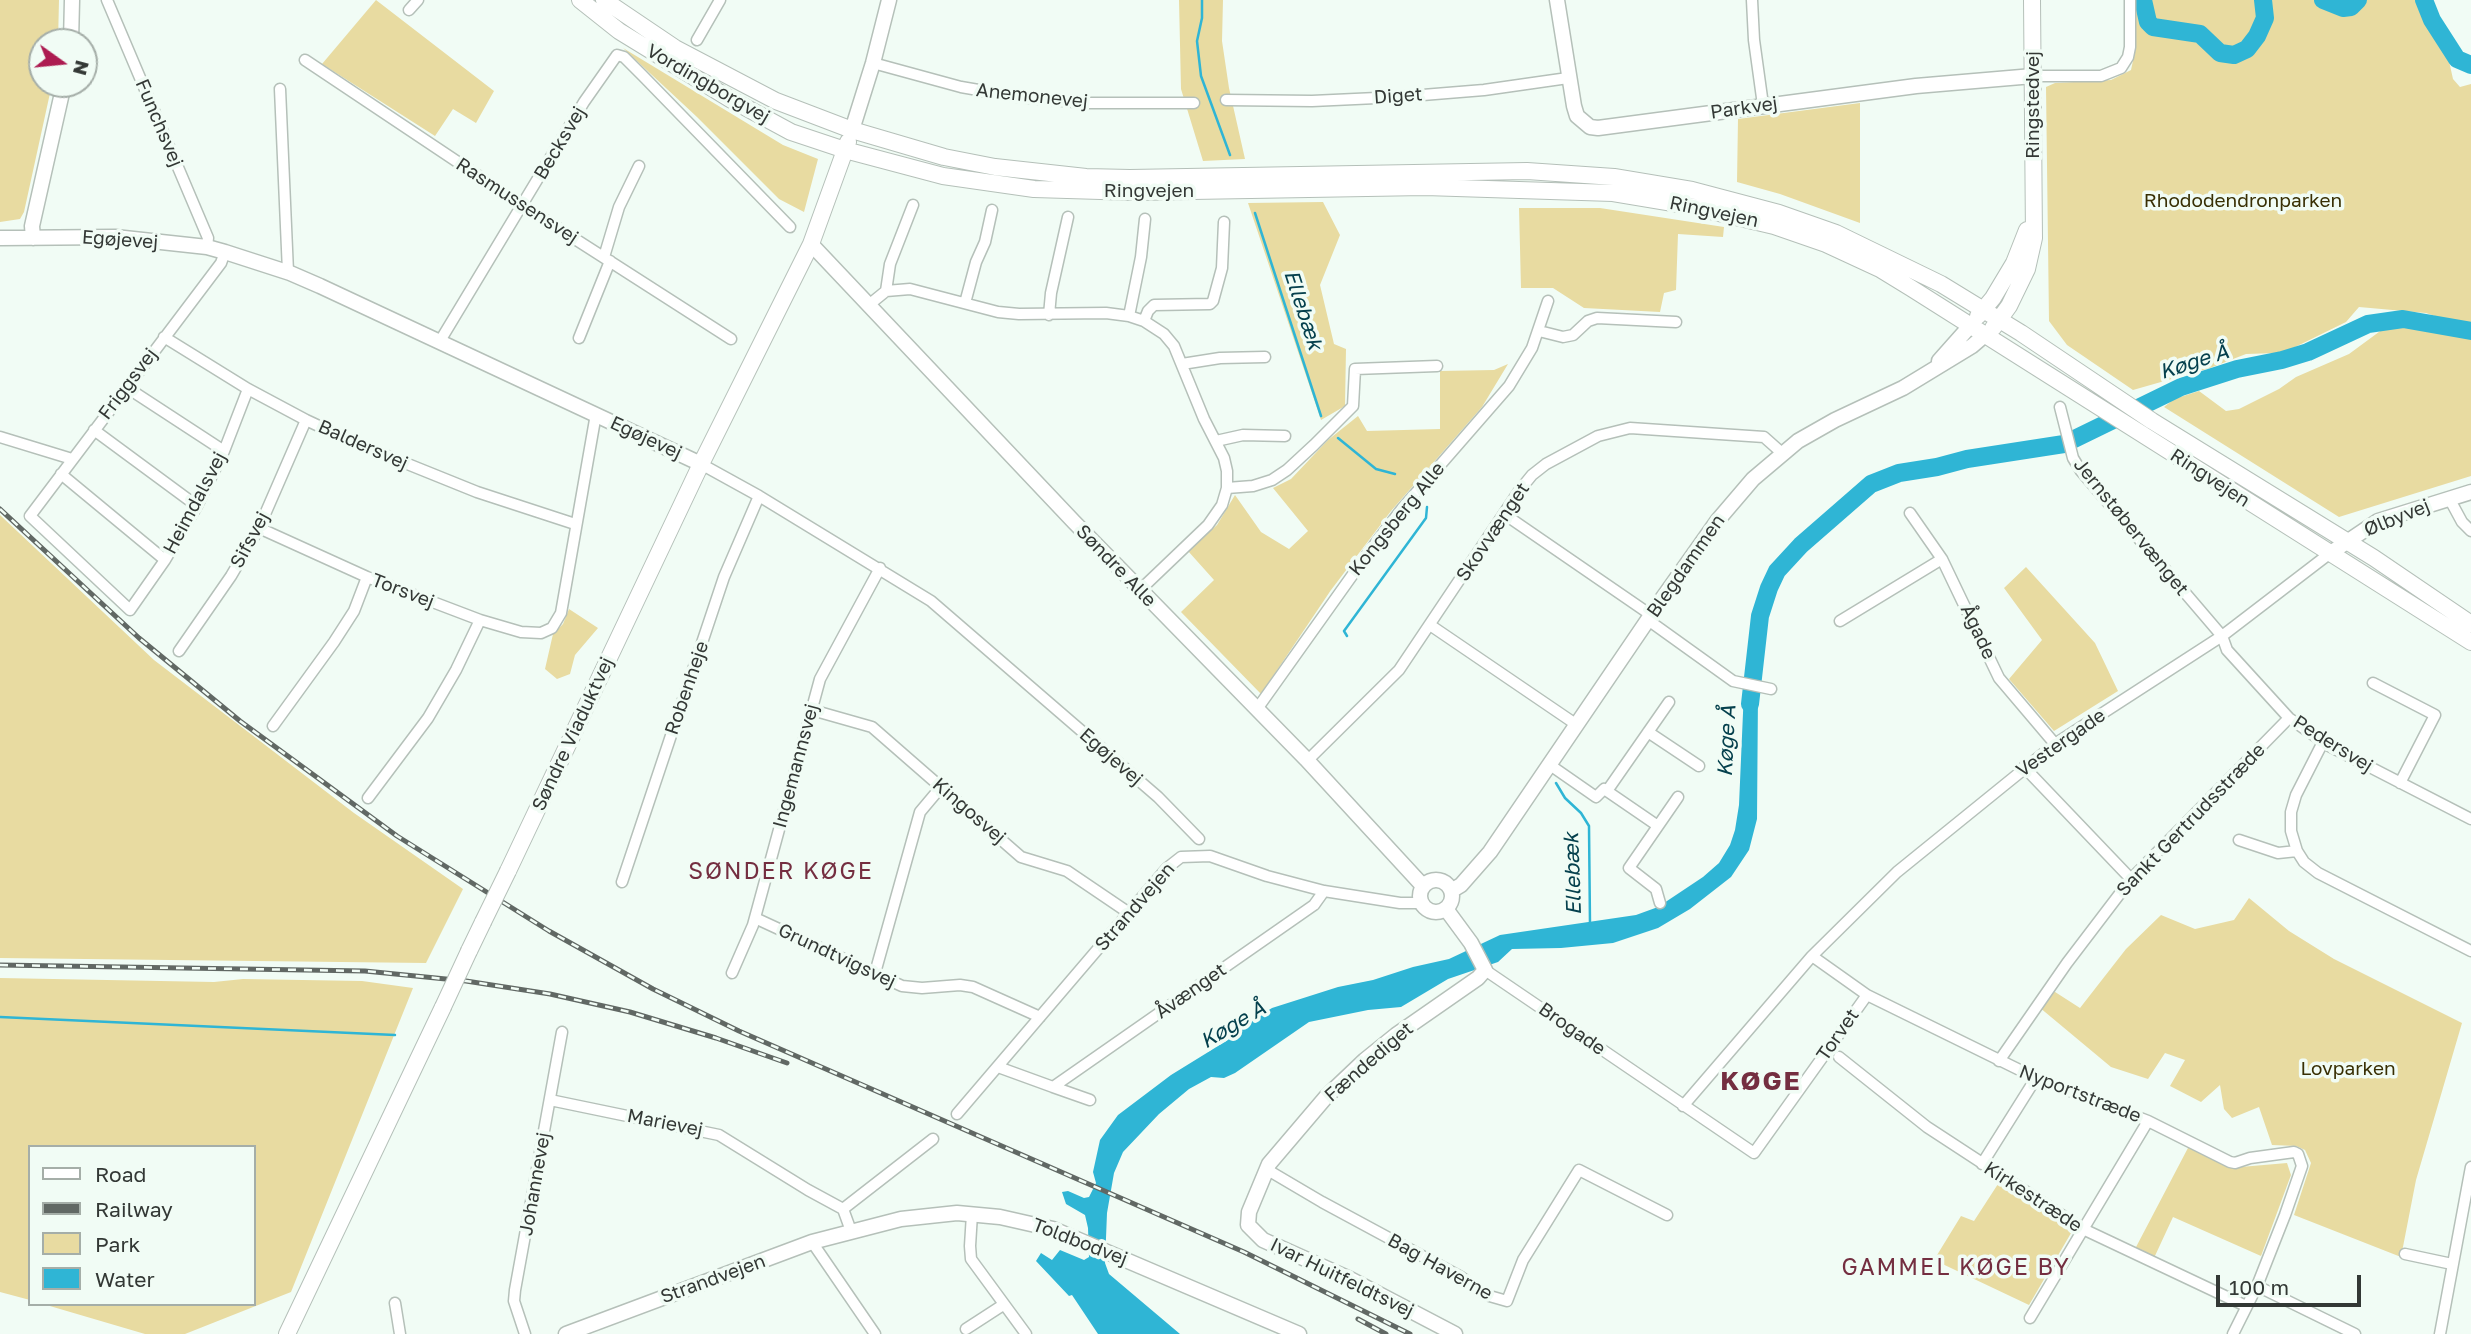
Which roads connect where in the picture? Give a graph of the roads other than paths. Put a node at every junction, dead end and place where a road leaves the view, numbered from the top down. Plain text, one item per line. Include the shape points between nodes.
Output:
1 (72, 0) edge
2 (107, 0) edge
3 (418, 0) edge
4 (580, 0) edge
5 (604, 0) edge
6 (720, 0) edge
7 (1557, 0) edge
8 (1752, 0) edge
9 (2032, 0) edge
10 (2130, 0) edge
11 (885, 1) edge
12 (409, 10) dead end
13 (71, 28) edge
14 (696, 40) dead end
15 (305, 60) dead end
16 (873, 64) junction
17 (2033, 76) junction
18 (1569, 78) junction
19 (280, 89) dead end
20 (61, 98) edge
21 (1226, 100) dead end
22 (1194, 103) dead end
23 (1763, 105) junction
24 (852, 130) junction
25 (845, 150) junction
26 (639, 166) dead end
27 (522, 205) junction
28 (913, 205) dead end
29 (992, 210) dead end
30 (2033, 211) junction
31 (1068, 217) dead end
32 (1145, 219) dead end
33 (1224, 222) dead end
34 (790, 227) dead end
35 (0, 238) edge
36 (33, 238) junction
37 (811, 244) junction
38 (207, 247) junction
39 (225, 252) junction
40 (607, 259) junction
41 (288, 272) junction
42 (886, 291) junction
43 (1548, 301) dead end
44 (965, 303) junction
45 (870, 304) junction
46 (1984, 310) junction
47 (1049, 315) junction
48 (1129, 316) junction
49 (2000, 320) junction
50 (1144, 321) junction
51 (1676, 322) dead end
52 (1971, 325) junction
53 (1539, 331) junction
54 (1986, 334) junction
55 (164, 337) junction
56 (579, 338) dead end
57 (731, 339) dead end
58 (440, 341) junction
59 (1265, 357) dead end
60 (1182, 364) junction
61 (1437, 366) dead end
62 (1935, 368) junction
63 (126, 387) junction
64 (248, 389) junction
65 (2060, 407) dead end
66 (596, 414) junction
67 (306, 420) junction
68 (94, 430) junction
69 (1285, 436) dead end
70 (0, 437) edge
71 (1216, 441) junction
72 (224, 451) junction
73 (1782, 453) junction
74 (72, 459) junction
75 (701, 464) junction
76 (61, 474) junction
77 (1227, 488) junction
78 (2471, 492) edge
79 (759, 496) junction
80 (2449, 498) junction
81 (197, 506) junction
82 (1910, 513) dead end
83 (1504, 514) junction
84 (575, 524) junction
85 (259, 527) junction
86 (2471, 531) edge
87 (2347, 541) junction
88 (2329, 554) junction
89 (1942, 559) junction
90 (165, 560) junction
91 (880, 568) junction
92 (367, 577) junction
93 (1140, 590) junction
94 (130, 610) joint
95 (1650, 618) junction
96 (480, 620) junction
97 (1840, 621) dead end
98 (2471, 624) edge
99 (1430, 625) junction
100 (2222, 636) junction
101 (2471, 642) edge
102 (179, 651) dead end
103 (2373, 683) dead end
104 (1771, 689) dead end
105 (1669, 702) dead end
106 (1257, 709) junction
107 (812, 710) junction
108 (2289, 718) junction
109 (1577, 725) junction
110 (273, 726) dead end
111 (1648, 732) junction
112 (2323, 742) junction
113 (2055, 744) junction
114 (1307, 761) junction
115 (1550, 765) junction
116 (1699, 766) dead end
117 (2024, 767) junction
118 (2400, 783) junction
119 (941, 787) junction
120 (1607, 791) junction
121 (1678, 797) dead end
122 (368, 798) dead end
123 (2471, 820) edge
124 (1658, 826) junction
125 (1199, 839) dead end
126 (2239, 840) dead end
127 (2297, 851) junction
128 (2131, 879) junction
129 (622, 882) dead end
130 (1423, 887) junction
131 (1449, 888) junction
132 (1324, 891) junction
133 (1421, 903) junction
134 (1660, 903) dead end
135 (1446, 909) junction
136 (1129, 913) junction
137 (755, 918) junction
138 (2471, 951) edge
139 (1812, 956) junction
140 (1485, 970) junction
141 (732, 973) dead end
142 (876, 973) junction
143 (1867, 995) junction
144 (1040, 1017) junction
145 (562, 1032) dead end
146 (1839, 1057) dead end
147 (1999, 1061) junction
148 (998, 1067) junction
149 (2036, 1078) junction
150 (1053, 1087) junction
151 (550, 1100) junction
152 (1090, 1100) dead end
153 (1683, 1106) junction
154 (957, 1114) dead end
155 (2148, 1121) junction
156 (933, 1139) dead end
157 (1982, 1164) junction
158 (2471, 1167) edge
159 (1266, 1169) junction
160 (2469, 1186) edge
161 (843, 1209) junction
162 (972, 1213) junction
163 (1667, 1215) dead end
164 (2083, 1229) junction
165 (851, 1231) junction
166 (812, 1242) junction
167 (2405, 1254) dead end
168 (2452, 1264) junction
169 (2257, 1286) junction
170 (395, 1303) dead end
171 (1003, 1305) junction
172 (2246, 1306) junction
173 (2030, 1318) dead end
174 (585, 1331) edge
175 (961, 1332) edge
176 (287, 1334) edge
177 (400, 1334) edge
178 (525, 1334) edge
179 (566, 1334) edge
180 (875, 1334) edge
181 (1026, 1334) edge
182 (1299, 1334) edge
183 (1455, 1334) edge
184 (2233, 1334) edge
185 (2355, 1334) edge
186 (2440, 1334) edge

1 - 13 street
2 - 38 street, Funchsvej via 208,238
3 - 12 street
4 - 25 main road, Vordingborgvej via 620,31 730,99 791,132
5 - 24 main road, Vordingborgvej via 709,68 776,101
6 - 14 street
7 - 18 street, Parkvej
8 - 23 street
9 - 17 main road, Ringstedvej
10 - 17 street via 2130,47 2121,68 2101,76
11 - 16 street
15 - 27 street, Rasmussensvej
16 - 22 street, Anemonevej via 961,88 1019,97 1087,103
16 - 24 street
17 - 23 street, Parkvej
17 - 30 main road, Ringstedvej
18 - 21 street, Diget via 1398,97
18 - 23 street, Parkvej via 1577,116 1590,127
19 - 41 street
20 - 36 street
24 - 25 main road, Søndre Viaduktvej
24 - 46 main road, Ringvejen via 957,159 1086,177 1527,171 1614,177 1735,199 1836,233
25 - 37 main road, Søndre Viaduktvej
25 - 52 main road, Ringvejen via 943,176 1034,189 1135,192 1425,187 1613,193 1731,214 1826,244 1880,269
26 - 40 street via 619,207
27 - 34 street, Becksvej via 617,54
27 - 40 street, Rasmussensvej
27 - 58 street, Becksvej
28 - 42 street via 890,264
29 - 44 street
30 - 46 main road, Ringstedvej via 2014,263
30 - 49 main road, Ringstedvej via 2034,238 2027,269
31 - 47 street
32 - 48 street
33 - 50 street via 1222,268 1213,301 1154,305
35 - 36 street, Egøjevej
36 - 38 street, Egøjevej via 116,237
37 - 45 street, Søndre Alle
37 - 75 main road, Søndre Viaduktvej
38 - 39 street, Egøjevej
39 - 41 street, Egøjevej
39 - 55 street, Friggsvej
40 - 56 street
40 - 57 street, Rasmussensvej
41 - 58 street, Egøjevej
42 - 44 street via 910,289
42 - 45 street
43 - 53 street, Kongsberg Alle
44 - 47 street via 998,312
45 - 93 street, Søndre Alle
46 - 49 main road, Ringvejen
46 - 52 main road, Ringstedvej
47 - 48 street
48 - 50 street
49 - 54 main road, Ringstedvej
49 - 87 main road, Ringvejen via 2152,421
50 - 60 street via 1164,334
51 - 53 street via 1597,318 1573,335
52 - 54 main road, Ringvejen
52 - 62 street, Blegdammen
53 - 106 street, Kongsberg Alle via 1508,386 1394,519
54 - 62 street, Blegdammen
54 - 88 main road, Ringvejen
55 - 63 street, Friggsvej
55 - 64 street, Baldersvej
58 - 66 street, Egøjevej
59 - 60 street
60 - 71 street
61 - 77 street via 1355,369 1353,406 1314,445 1272,480
62 - 73 street, Blegdammen
63 - 68 street, Friggsvej
63 - 72 street
64 - 67 street, Baldersvej
64 - 72 street, Heimdalsvej
65 - 100 street, Jernstøbervænget via 2073,458 2081,471
66 - 75 street, Egøjevej
66 - 84 street
67 - 84 street, Baldersvej via 404,464
67 - 85 street, Sifsvej
68 - 74 street, Friggsvej
68 - 81 street
69 - 71 street via 1243,435
70 - 74 street
71 - 77 street via 1224,458
72 - 81 street, Heimdalsvej
73 - 83 street, Skovvænget via 1764,437 1630,428 1614,431 1546,464 1532,475
73 - 95 street, Blegdammen via 1731,503
74 - 76 street, Friggsvej
75 - 79 street, Egøjevej
75 - 176 main road, Søndre Viaduktvej, bridge
76 - 90 street
76 - 94 street, Friggsvej via 30,516
77 - 93 street via 1208,525
78 - 80 street, Ølbyvej
79 - 91 street, Egøjevej
79 - 129 street, Robenheje via 724,577
80 - 86 street
80 - 87 street, Ølbyvej via 2378,522
81 - 90 street, Heimdalsvej
82 - 89 street, Ågade
83 - 95 street
83 - 99 street, Skovvænget
84 - 96 street, Torsvej via 561,613 552,628 533,634
85 - 92 street, Torsvej
85 - 102 street, Sifsvej
87 - 88 street, Ølbyvej
87 - 98 main road, Ringvejen
88 - 100 street, Vestergade
88 - 101 main road, Ringvejen
89 - 97 street
89 - 113 street, Ågade via 1999,678
90 - 94 street, Heimdalsvej
91 - 107 street, Ingemannsvej via 820,679
91 - 125 street, Egøjevej via 932,601 1158,797
92 - 96 street, Torsvej
92 - 110 street via 354,611
93 - 106 street, Søndre Alle
95 - 104 street via 1739,684
95 - 109 street, Blegdammen
96 - 122 street via 428,718
99 - 109 street
99 - 114 street, Skovvænget via 1388,682
100 - 108 street, Pedersvej via 2227,650
100 - 113 street, Vestergade
103 - 118 street via 2435,715
105 - 111 street
106 - 114 street, Søndre Alle
107 - 119 street, Kingosvej via 872,727
107 - 137 street, Ingemannsvej
108 - 112 street, Pedersvej
108 - 128 street, Sankt Gertrudsstræde
109 - 115 street, Blegdammen
111 - 116 street
111 - 120 street
112 - 118 street, Pedersvej
112 - 127 street via 2293,804 2291,831
113 - 117 street, Vestergade
114 - 130 street, Søndre Alle
115 - 120 street via 1596,797
115 - 131 street, Blegdammen via 1503,833
117 - 128 street
117 - 139 street, Vestergade via 1897,872
118 - 123 street, Pedersvej
119 - 136 street, Kingosvej via 1021,857 1067,871
119 - 142 street via 919,812
120 - 124 street
121 - 124 street
124 - 134 street via 1629,868 1656,889
126 - 127 street via 2278,853
127 - 138 street via 2318,873
128 - 147 street, Sankt Gertrudsstræde
130 - 131 street via 1432,881
130 - 133 street
131 - 135 street via 1451,901
132 - 133 street, Strandvejen
132 - 136 street, Strandvejen via 1210,856 1193,855 1175,860
132 - 150 street, Åvænget via 1314,905
133 - 135 street via 1432,912
135 - 140 street, Brogade
136 - 144 street, Strandvejen
137 - 141 street, Ingemannsvej
137 - 142 street, Grundtvigsvej
139 - 143 street, Torvet
139 - 153 street
140 - 153 street, Brogade
140 - 159 street, Fændediget via 1365,1060 1299,1127
142 - 144 street, Grundtvigsvej via 902,986 922,989 973,987
143 - 147 street, Nyportstræde
143 - 153 street, Torvet via 1754,1153
144 - 148 street, Strandvejen
145 - 151 street, Johannevej
146 - 157 street, Kirkestræde
147 - 149 street, Nyportstræde
148 - 150 street
148 - 154 street, Strandvejen
149 - 155 street, Nyportstræde
149 - 157 street
150 - 152 street
151 - 161 street, Marievej via 719,1135
151 - 178 street, Johannevej via 515,1290
155 - 164 street
155 - 169 street, Nyportstræde via 2230,1162 2298,1154 2302,1166
156 - 161 street
157 - 164 street, Kirkestræde
158 - 160 street
159 - 163 street, Bag Haverne via 1486,1295 1507,1301 1523,1260 1579,1170
159 - 183 street, Ivar Huitfeldtsvej via 1249,1212 1248,1225 1256,1234
160 - 168 street
161 - 165 street
162 - 165 street, Toldbodvej via 918,1215
162 - 171 street via 971,1259
162 - 182 street, Toldbodvej via 1032,1223 1084,1240
164 - 172 street, Kirkestræde
164 - 173 street
165 - 166 street, Strandvejen
166 - 174 street, Strandvejen
166 - 180 street
167 - 168 street
168 - 186 street
169 - 172 street
169 - 185 street
170 - 177 street
171 - 175 street
171 - 181 street
172 - 184 street
174 - 179 street, Strandvejen

